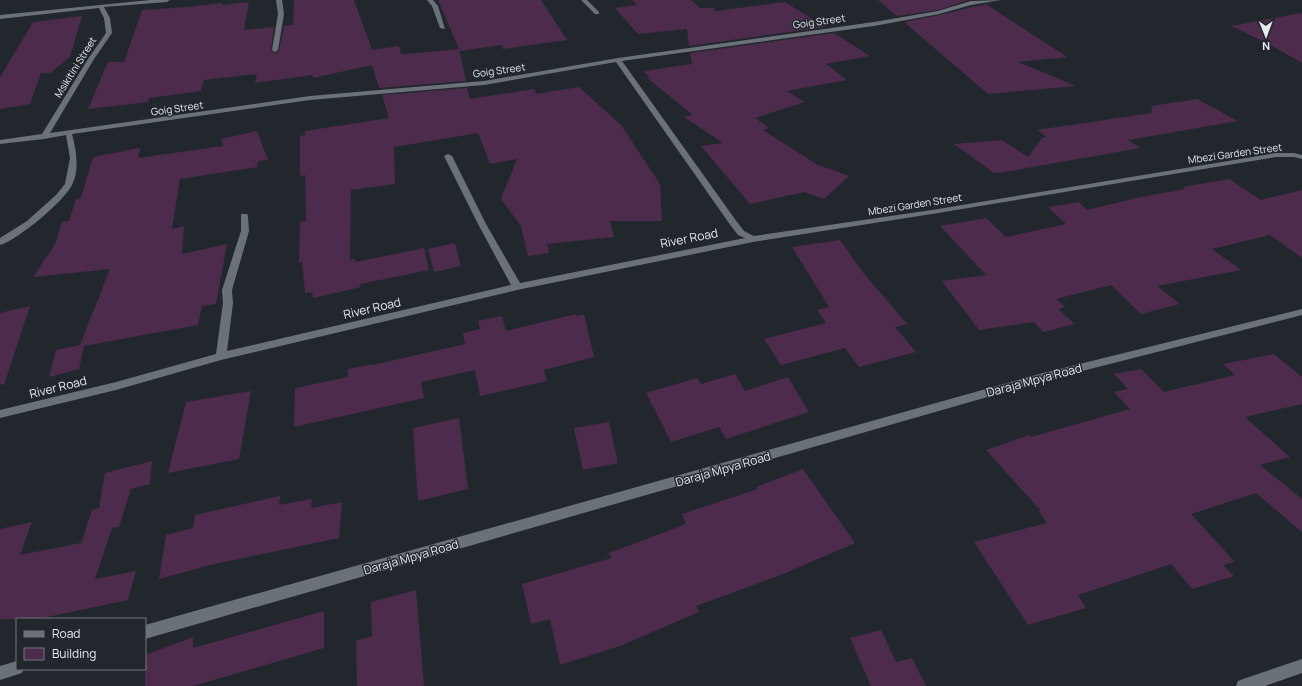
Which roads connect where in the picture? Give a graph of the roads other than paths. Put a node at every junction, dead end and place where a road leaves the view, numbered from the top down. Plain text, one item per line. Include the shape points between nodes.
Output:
1 (79, 0) edge
2 (166, 0) edge
3 (279, 0) edge
4 (430, 0) edge
5 (584, 0) edge
6 (998, 0) edge
7 (101, 7) junction
8 (79, 8) junction
9 (597, 13) dead end
10 (0, 17) edge
11 (443, 28) dead end
12 (275, 50) dead end
13 (618, 60) junction
14 (69, 134) junction
15 (44, 137) junction
16 (0, 142) edge
17 (448, 156) dead end
18 (1302, 157) edge
19 (244, 216) dead end
20 (752, 239) junction
21 (0, 242) edge
22 (517, 287) junction
23 (1302, 312) edge
24 (220, 356) junction
25 (0, 414) edge
26 (146, 632) edge
27 (1302, 666) edge
28 (16, 668) edge
29 (0, 673) edge
30 (1243, 686) edge

1 - 8 street
2 - 7 street
3 - 12 street via 281,14
4 - 11 street via 435,6
5 - 9 street
6 - 13 street, Goig Street via 971,3 939,12 874,24
7 - 8 street
7 - 15 street, Msikitini Street via 108,18 109,33
8 - 10 street
13 - 14 street, Goig Street via 484,83 310,98
13 - 20 street via 741,233
14 - 15 street, Goig Street
14 - 21 street via 74,158 69,184 59,197 30,223
15 - 16 street, Goig Street
17 - 22 street
18 - 20 street, Mbezi Garden Street via 1276,155
19 - 24 street via 245,231 227,290 228,303
20 - 22 street, River Road
22 - 24 street, River Road
23 - 26 street, Daraja Mpya Road via 1043,377
24 - 25 street, River Road via 116,386
27 - 30 street
28 - 29 street

